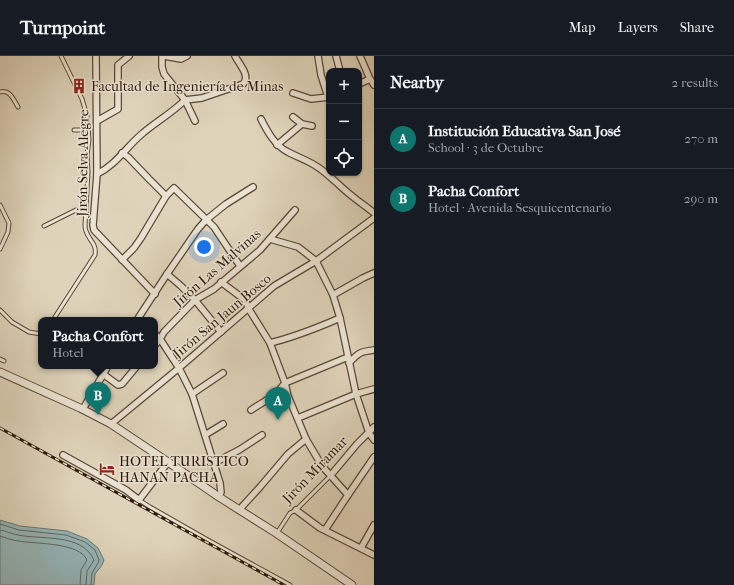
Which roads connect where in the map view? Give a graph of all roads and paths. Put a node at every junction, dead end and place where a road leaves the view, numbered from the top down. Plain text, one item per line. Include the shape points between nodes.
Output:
1 (61, 56) edge
2 (96, 56) edge
3 (129, 56) edge
4 (163, 56) edge
5 (187, 56) edge
6 (235, 56) edge
7 (318, 56) edge
8 (336, 56) edge
9 (360, 56) edge
10 (339, 68) edge
11 (372, 77) edge
12 (362, 82) edge
13 (374, 86) edge
14 (326, 91) edge
15 (0, 92) edge
16 (293, 93) dead end
17 (326, 97) edge
18 (185, 100) junction
19 (18, 107) dead end
20 (293, 117) dead end
21 (261, 119) dead end
22 (97, 121) junction
23 (195, 121) dead end
24 (302, 124) junction
25 (312, 126) dead end
26 (74, 130) dead end
27 (88, 130) junction
28 (277, 145) junction
29 (122, 153) junction
30 (97, 174) junction
31 (253, 187) dead end
32 (166, 196) junction
33 (0, 205) edge
34 (296, 210) dead end
35 (86, 213) junction
36 (374, 213) edge
37 (374, 218) edge
38 (206, 220) junction
39 (44, 226) dead end
40 (270, 239) junction
41 (0, 249) edge
42 (122, 260) junction
43 (316, 261) junction
44 (240, 266) junction
45 (167, 274) junction
46 (374, 274) edge
47 (221, 282) junction
48 (155, 294) junction
49 (333, 295) junction
50 (195, 300) junction
51 (249, 307) junction
52 (0, 310) edge
53 (56, 317) edge
54 (140, 317) edge
55 (340, 318) junction
56 (221, 332) junction
57 (38, 334) edge
58 (160, 339) junction
59 (158, 341) edge
60 (270, 343) junction
61 (374, 350) edge
62 (349, 360) junction
63 (179, 368) junction
64 (106, 369) edge
65 (134, 369) edge
66 (0, 372) edge
67 (223, 373) dead end
68 (103, 374) junction
69 (285, 383) junction
70 (374, 389) edge
71 (192, 394) junction
72 (356, 394) junction
73 (83, 410) junction
74 (251, 410) dead end
75 (298, 418) junction
76 (111, 424) junction
77 (223, 424) dead end
78 (374, 427) edge
79 (369, 433) junction
80 (205, 435) junction
81 (262, 435) dead end
82 (306, 439) junction
83 (374, 440) edge
84 (63, 455) dead end
85 (374, 457) edge
86 (168, 462) junction
87 (214, 463) junction
88 (372, 464) edge
89 (331, 474) junction
90 (348, 495) junction
91 (219, 497) junction
92 (139, 500) junction
93 (239, 510) junction
94 (296, 510) junction
95 (374, 525) edge
96 (325, 530) junction
97 (276, 533) junction
98 (361, 548) junction
99 (374, 555) edge
100 (290, 585) edge
101 (352, 585) edge

1 - 27 lane via 82,99
2 - 22 street, Jirón Selva Alegre
3 - 22 street via 118,65 118,109
4 - 5 street via 181,59
4 - 18 street via 164,74
6 - 18 street via 244,71 245,82 202,98
7 - 14 street
8 - 10 street
9 - 11 street
11 - 12 street
11 - 13 street
15 - 19 lane via 10,94
16 - 17 street via 311,99
18 - 23 street
18 - 29 street via 142,133
20 - 24 street
21 - 28 street
22 - 30 street, Jirón Selva Alegre
24 - 25 street
24 - 28 street
26 - 27 lane
27 - 35 lane
28 - 36 street via 316,166
29 - 30 street via 108,168
29 - 32 street
30 - 42 street, Jirón Selva Alegre via 94,230
31 - 38 street
32 - 38 street via 174,188
32 - 42 street via 142,238
33 - 41 lane via 9,223
34 - 40 street, Jirón Las Malvinas
35 - 39 lane via 76,210
35 - 53 lane via 86,231 96,250 95,255
37 - 43 street, Jirón San Jaun Bosco
38 - 44 street via 214,227
38 - 45 street
40 - 43 street via 298,247
40 - 44 street, Jirón Las Malvinas
42 - 48 street, Jirón Selva Alegre
43 - 49 street
43 - 51 street, Jirón San Jaun Bosco via 274,286
44 - 47 street, Jirón Las Malvinas
45 - 48 street
45 - 50 street
46 - 49 street
47 - 50 street, Jirón Las Malvinas
47 - 51 street
48 - 54 street
49 - 55 street
50 - 56 street
50 - 58 street, Jirón Las Malvinas
51 - 56 street, Jirón San Jaun Bosco
51 - 60 street
52 - 57 lane via 12,322 29,332
55 - 60 street via 290,338
55 - 62 street
56 - 63 street, Jirón San Jaun Bosco
58 - 59 street, Jirón Las Malvinas
58 - 63 street
60 - 69 street
61 - 62 street via 361,351
62 - 69 street
62 - 72 street
63 - 71 street
63 - 76 street, Jirón San Jaun Bosco
64 - 68 street
65 - 68 street via 122,384 118,385
66 - 73 street
67 - 71 street
68 - 73 street
69 - 74 street
69 - 75 street
70 - 72 street
71 - 80 street
72 - 75 street
72 - 79 street
73 - 76 street
75 - 82 street
76 - 86 street
77 - 80 street
78 - 79 street, Jirón Miramar
79 - 83 street
79 - 89 street, Jirón Miramar
80 - 87 street
81 - 87 street
82 - 89 street via 322,466
82 - 93 street via 288,454
84 - 92 street
85 - 88 street
86 - 91 street
86 - 92 street
87 - 91 street via 220,483
88 - 90 street
89 - 90 street
89 - 94 lane, Jirón Miramar
90 - 96 street
91 - 93 street
92 - 100 lane
93 - 97 street
94 - 96 street
94 - 97 lane, Jirón Miramar via 290,513
95 - 98 street
96 - 98 street
97 - 101 street
98 - 99 street

